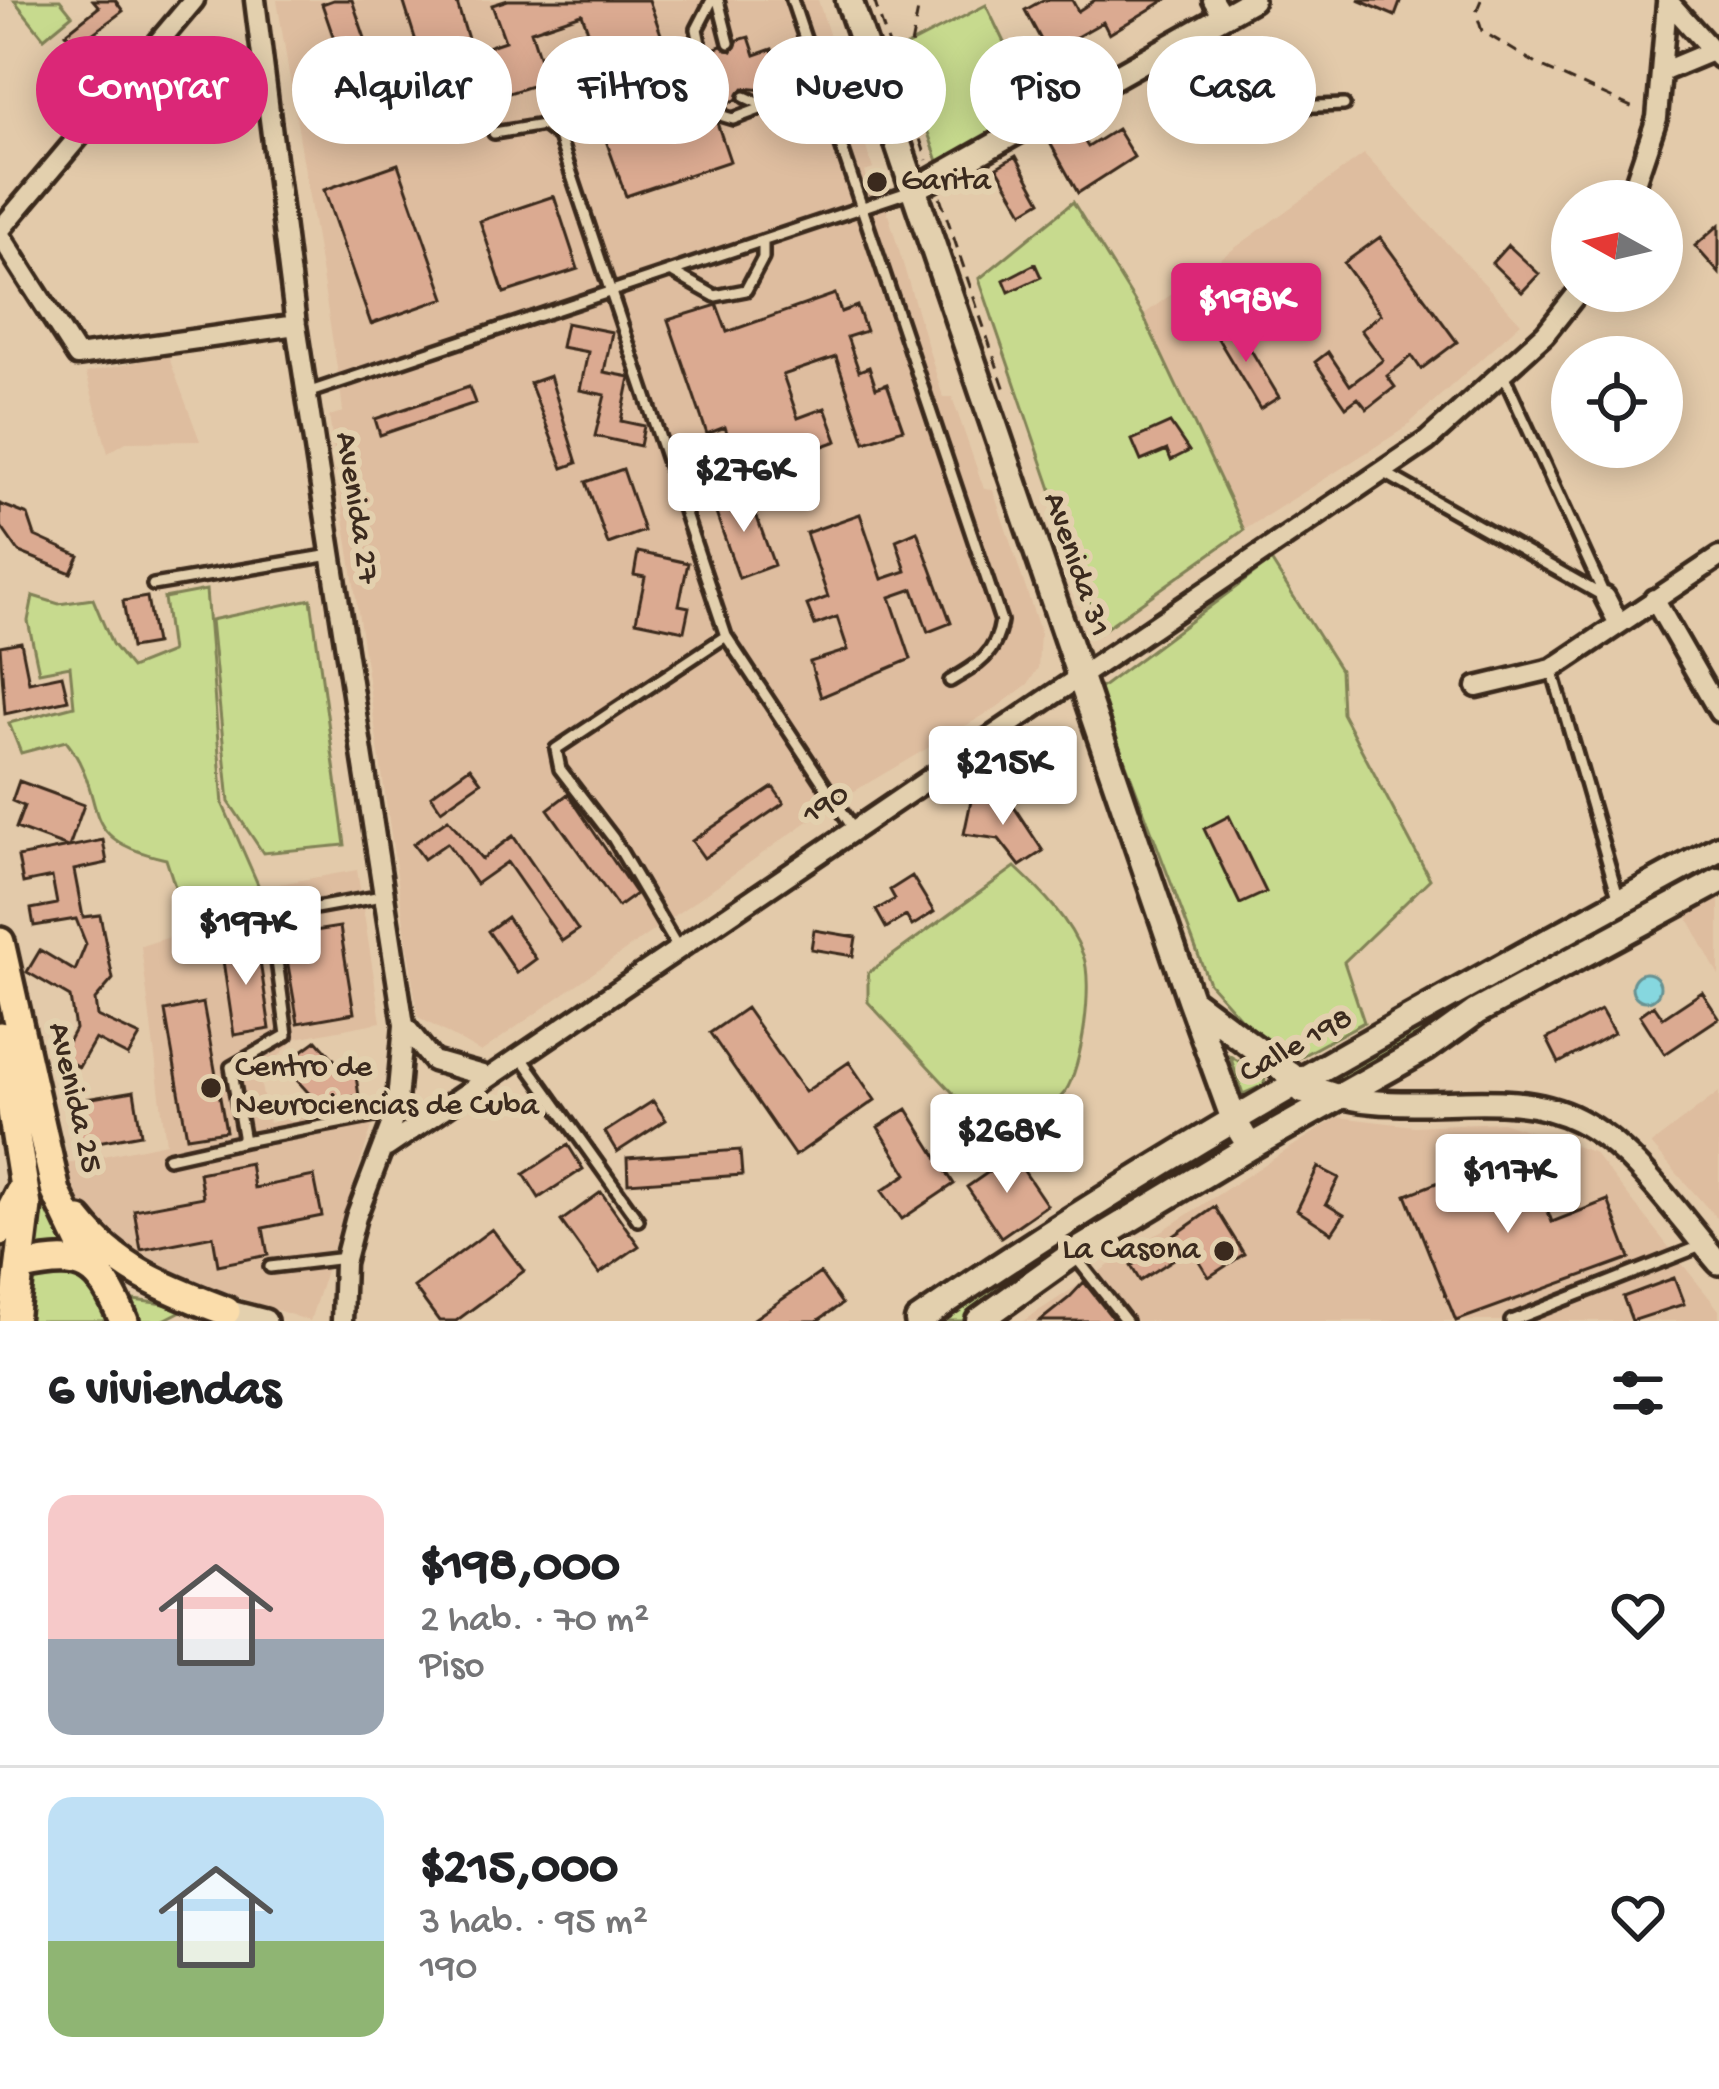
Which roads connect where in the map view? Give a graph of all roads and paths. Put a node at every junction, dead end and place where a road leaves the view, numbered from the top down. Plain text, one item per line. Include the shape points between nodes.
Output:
1 (194, 0) edge
2 (255, 0) edge
3 (715, 0) edge
4 (792, 0) edge
5 (849, 0) edge
6 (874, 0) edge
7 (920, 0) edge
8 (1252, 0) edge
9 (1481, 0) edge
10 (1667, 1) edge
11 (1218, 8) edge
12 (698, 36) edge
13 (726, 36) edge
14 (804, 36) edge
15 (885, 36) edge
16 (913, 36) edge
17 (1180, 36) edge
18 (1716, 55) edge
19 (1147, 60) edge
20 (1664, 71) junction
21 (745, 97) dead end
22 (753, 101) edge
23 (1344, 105) dead end
24 (1316, 106) edge
25 (1657, 118) junction
26 (512, 131) edge
27 (838, 144) edge
28 (915, 144) edge
29 (1636, 180) edge
30 (924, 185) junction
31 (860, 212) junction
32 (0, 233) edge
33 (764, 241) junction
34 (674, 273) junction
35 (614, 293) junction
36 (1561, 312) edge
37 (296, 325) junction
38 (1503, 374) junction
39 (1005, 392) dead end
40 (307, 393) junction
41 (1382, 471) junction
42 (332, 554) junction
43 (1719, 557) edge
44 (153, 585) dead end
45 (1605, 597) junction
46 (1654, 599) junction
47 (1618, 622) junction
48 (726, 637) junction
49 (1552, 669) junction
50 (1077, 674) junction
51 (950, 681) dead end
52 (1477, 687) dead end
53 (1719, 712) edge
54 (853, 828) junction
55 (1719, 848) edge
56 (1716, 887) edge
57 (382, 896) junction
58 (1619, 902) junction
59 (0, 942) edge
60 (678, 948) junction
61 (1190, 999) junction
62 (1471, 1001) junction
63 (404, 1024) junction
64 (0, 1036) edge
65 (520, 1055) junction
66 (489, 1077) junction
67 (1300, 1082) junction
68 (1333, 1098) junction
69 (396, 1112) junction
70 (1305, 1115) junction
71 (1234, 1120) junction
72 (244, 1141) junction
73 (387, 1147) junction
74 (1250, 1147) junction
75 (168, 1158) dead end
76 (24, 1170) junction
77 (56, 1192) junction
78 (638, 1220) dead end
79 (1053, 1228) junction
80 (0, 1231) edge
81 (1703, 1245) junction
82 (1074, 1253) junction
83 (345, 1258) junction
84 (1719, 1263) edge
85 (270, 1267) dead end
86 (8, 1271) edge
87 (98, 1272) junction
88 (226, 1311) junction
89 (13, 1316) edge
90 (124, 1321) edge
91 (180, 1321) edge
92 (265, 1321) edge
93 (341, 1321) edge
94 (918, 1321) edge
95 (979, 1321) edge
96 (1126, 1321) edge
97 (1511, 1321) edge

1 - 32 street
2 - 37 street, Avenida 27
3 - 12 lane
3 - 13 lane
4 - 14 lane
5 - 30 main road, Avenida 31
6 - 15 path
7 - 16 path
8 - 11 street
9 - 25 path via 1481,31
10 - 18 street
10 - 20 street
11 - 17 street
18 - 20 street
19 - 30 street
20 - 25 street
21 - 22 lane
23 - 24 lane
25 - 29 street
26 - 35 lane via 543,125 559,137
27 - 31 lane
28 - 30 path
30 - 31 lane
30 - 39 path
30 - 50 main road, Avenida 31
31 - 33 lane
31 - 51 lane via 1001,622 998,644 984,661
32 - 37 street via 77,356
33 - 34 lane
33 - 34 lane via 746,290 715,296
34 - 35 lane
35 - 40 lane
35 - 48 lane
36 - 38 street, 190
37 - 40 street, Avenida 27
38 - 41 street, 190
38 - 45 lane
40 - 42 street, Avenida 27
41 - 45 lane
41 - 50 street, 190
42 - 44 lane
42 - 57 street, Avenida 27
43 - 46 street
45 - 47 street
46 - 47 street
46 - 53 street
47 - 49 street
48 - 54 lane
48 - 60 lane via 556,748 560,770 613,838
49 - 52 street
49 - 58 lane
50 - 54 street, 190
50 - 61 main road, Avenida 31
54 - 60 street, 190
55 - 58 main road, Calle 198
56 - 62 main road, Calle 198
57 - 63 street, Avenida 27
57 - 72 lane via 272,916 287,1035 231,1067
58 - 62 main road, Calle 198
59 - 77 main road, Avenida 25
60 - 65 street, 190
61 - 67 main road
61 - 71 main road, Avenida 31
62 - 67 main road, Calle 198
62 - 68 main road, Calle 198 via 1426,1048
63 - 66 street via 433,1061
63 - 69 street, Avenida 27
64 - 76 main road, Avenida 25
65 - 66 street, 190
65 - 78 lane
66 - 73 street, 190
67 - 68 street
67 - 70 main road
67 - 71 main road, Calle 198
68 - 70 main road, Calle 198
68 - 81 street via 1411,1107 1514,1102 1580,1120 1619,1150
69 - 72 lane
69 - 73 street, Avenida 27
70 - 74 main road, Calle 198
71 - 74 main road, Avenida 31
71 - 79 main road, Calle 198
72 - 75 lane
73 - 83 street, Avenida 27
74 - 82 main road, Calle 198
76 - 80 main road
76 - 86 main road, Avenida 25
77 - 87 main road, Avenida 25
77 - 88 main road via 114,1259
79 - 82 lane
79 - 94 main road, Calle 198
81 - 84 street
81 - 97 lane
82 - 95 main road, Calle 198
82 - 96 lane
83 - 85 lane
83 - 93 street, Avenida 27
86 - 87 main road via 56,1260
86 - 89 main road, Avenida 25
87 - 88 main road
87 - 90 main road, Avenida 25
88 - 91 main road
88 - 92 street

